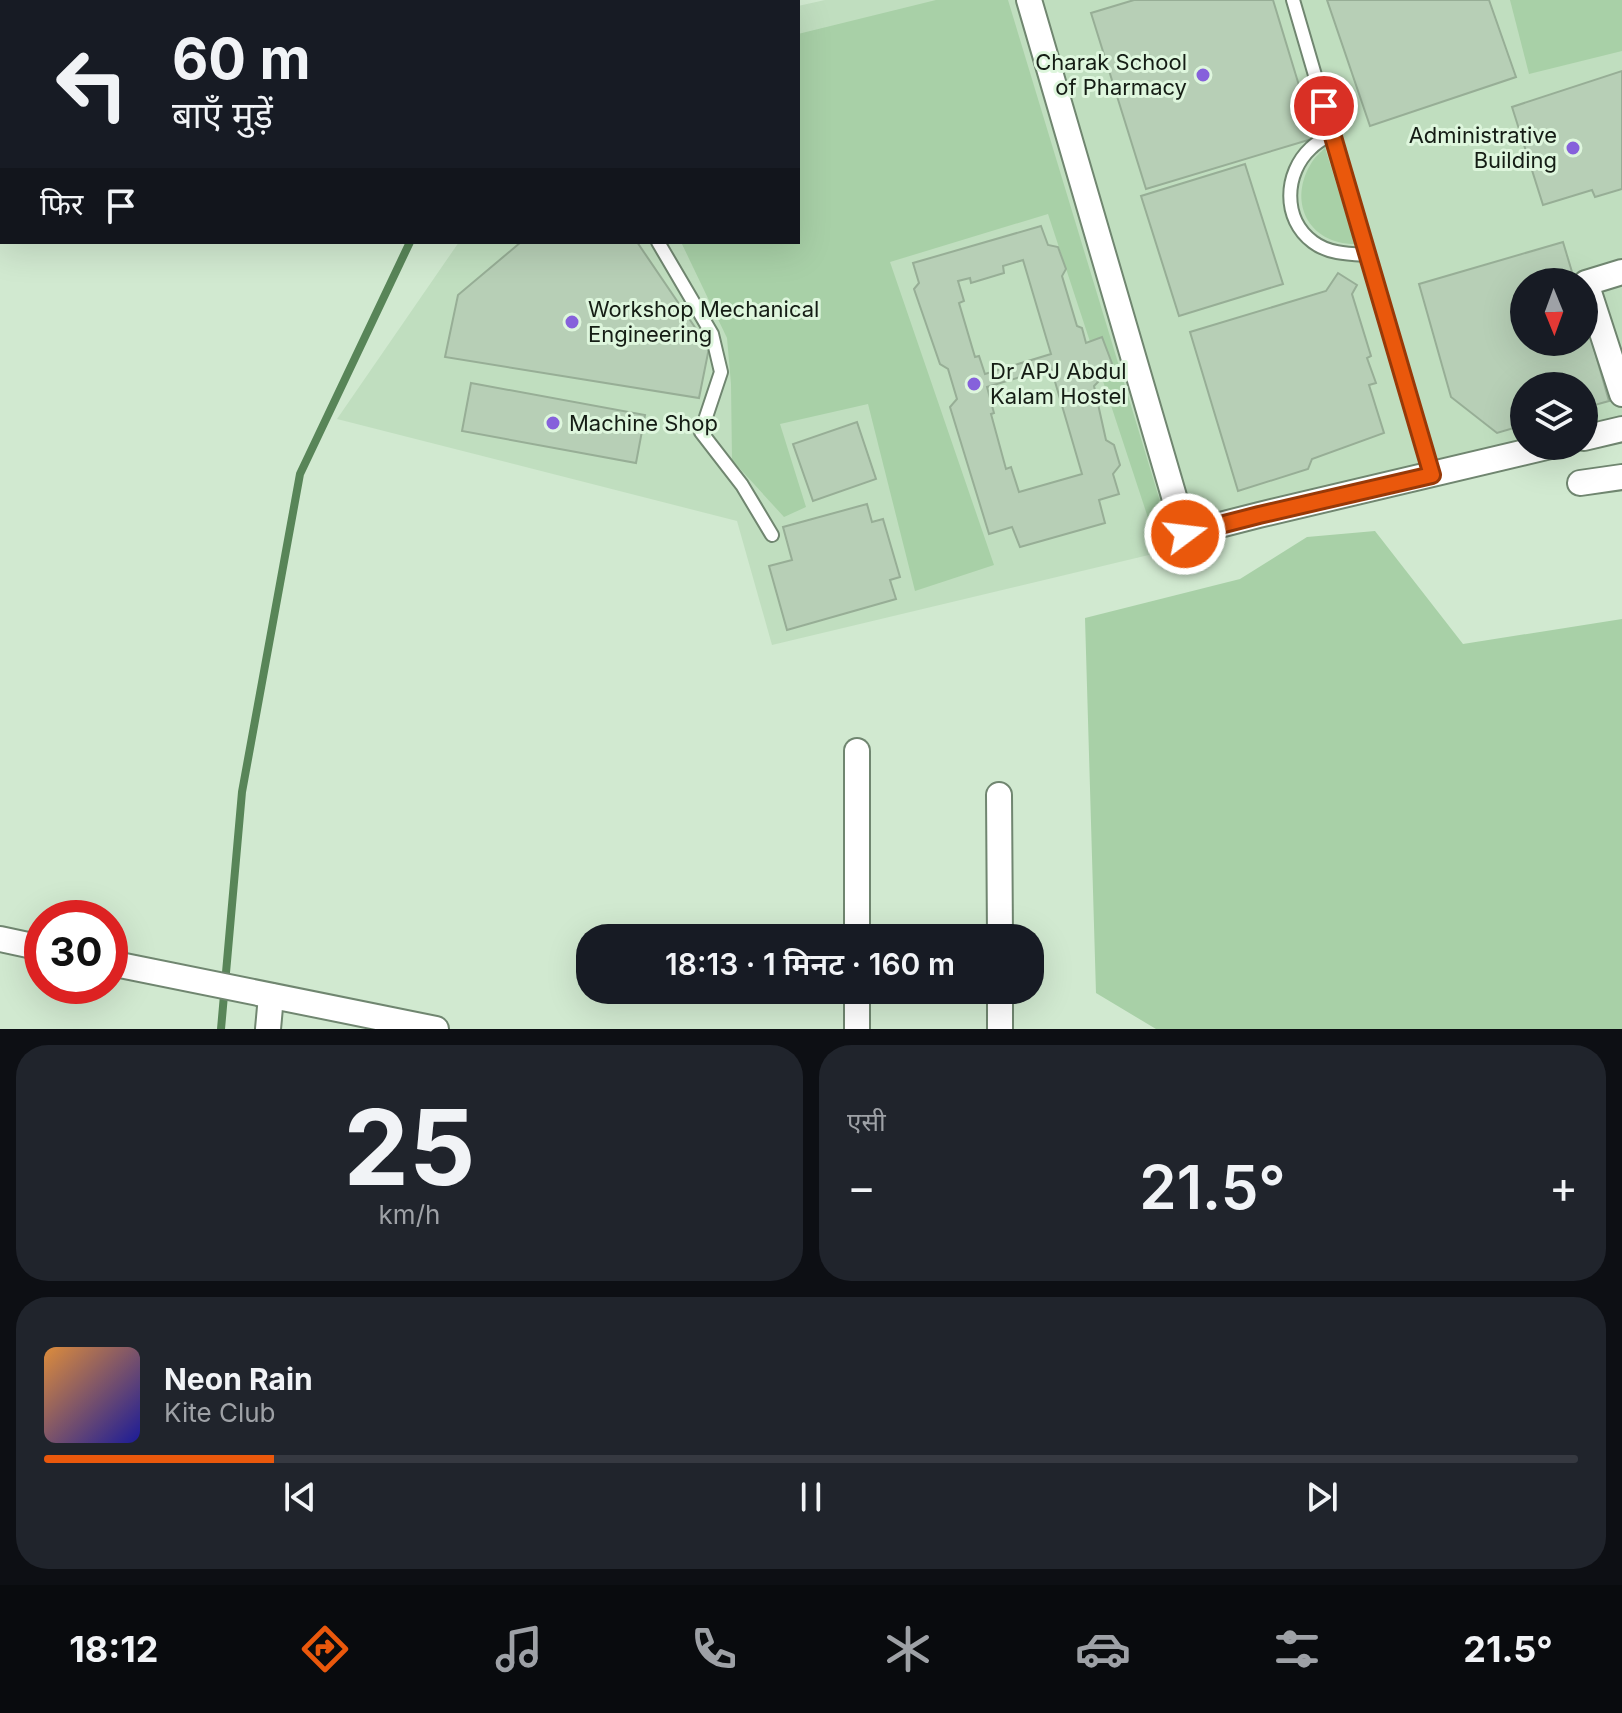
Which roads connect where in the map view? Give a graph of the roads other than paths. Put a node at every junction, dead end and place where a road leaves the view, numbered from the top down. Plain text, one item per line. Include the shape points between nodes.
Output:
1 (1029, 0) edge
2 (1293, 0) edge
3 (1332, 133) junction
4 (659, 244) edge
5 (1368, 255) junction
6 (1622, 272) edge
7 (1622, 394) edge
8 (1622, 429) edge
9 (1598, 435) edge
10 (1510, 456) edge
11 (1432, 475) junction
12 (1622, 477) edge
13 (1580, 483) dead end
14 (772, 535) dead end
15 (857, 751) dead end
16 (999, 795) dead end
17 (857, 924) edge
18 (1000, 924) edge
19 (0, 939) edge
20 (24, 944) edge
21 (128, 967) edge
22 (271, 996) junction
23 (857, 1004) edge
24 (1000, 1004) edge
25 (268, 1029) edge
26 (436, 1029) edge
27 (857, 1029) edge
28 (1000, 1029) edge

1 - 11 street via 1185,534
2 - 3 lane
3 - 5 lane
3 - 5 lane via 1310,149 1292,177 1289,203 1298,228 1314,243 1340,254
4 - 14 lane via 712,334 721,372 701,432
5 - 11 lane
6 - 7 street via 1586,283
8 - 9 street
10 - 11 street
12 - 13 street
15 - 17 street
16 - 18 street
19 - 20 street
21 - 22 street
22 - 25 street
22 - 26 street
23 - 27 street
24 - 28 street

